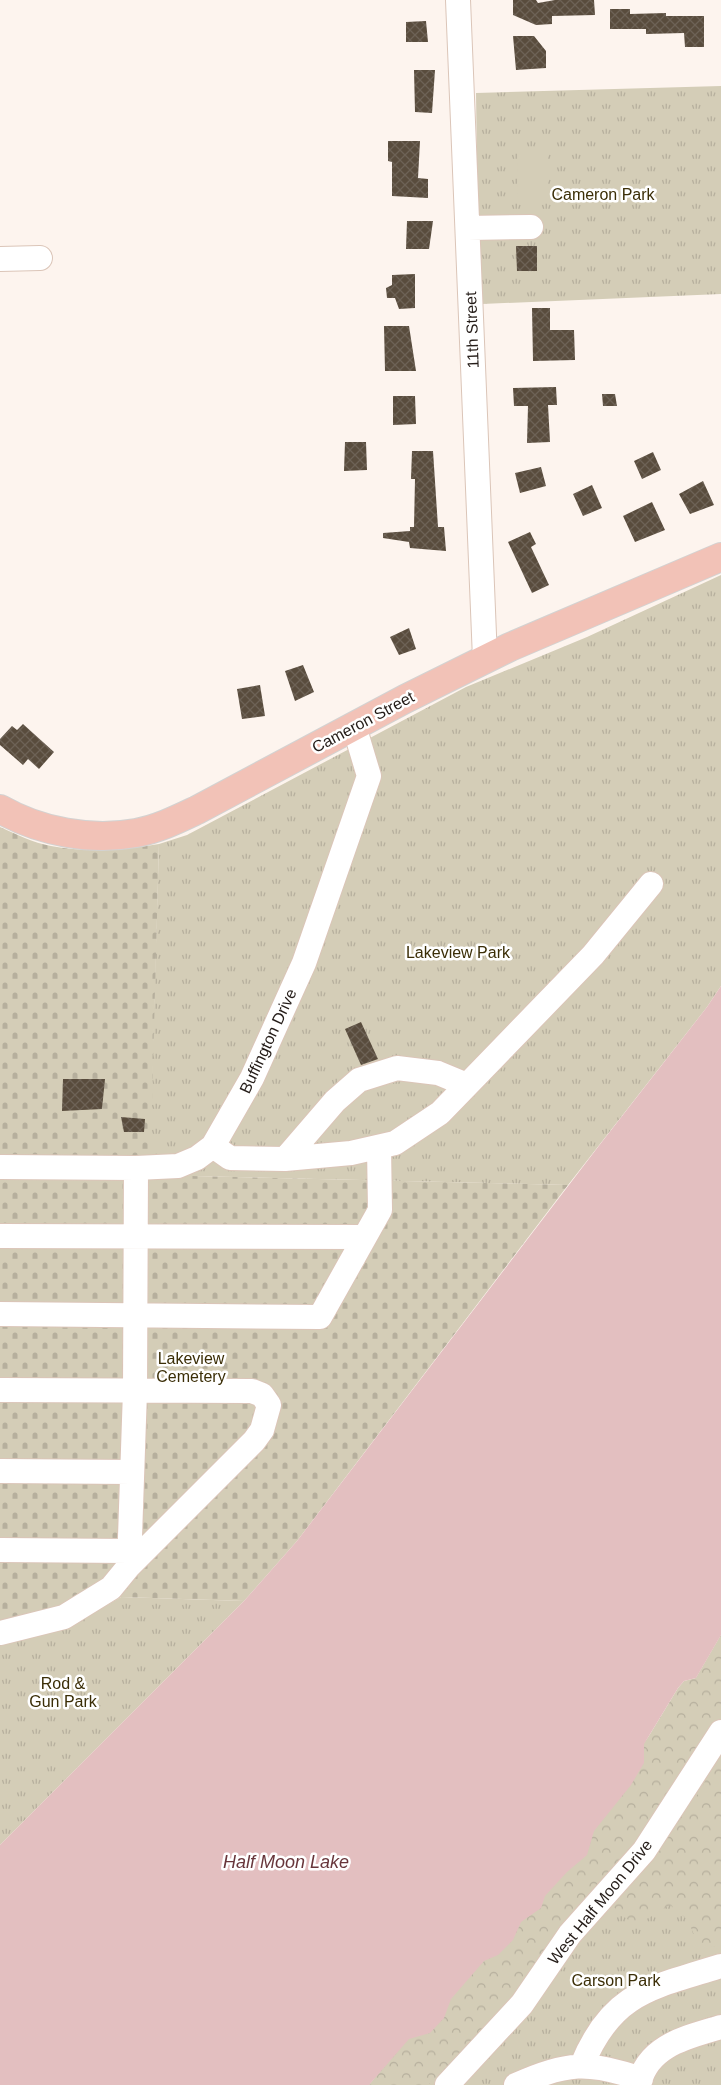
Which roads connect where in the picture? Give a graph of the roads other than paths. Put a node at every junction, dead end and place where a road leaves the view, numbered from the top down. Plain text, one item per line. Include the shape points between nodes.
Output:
1 (458, 0) edge
2 (530, 226) dead end
3 (468, 228) junction
4 (40, 258) dead end
5 (0, 259) edge
6 (721, 557) edge
7 (485, 659) junction
8 (354, 726) junction
9 (0, 809) edge
10 (651, 884) dead end
11 (467, 1084) junction
12 (213, 1146) junction
13 (379, 1147) junction
14 (285, 1159) junction
15 (0, 1167) edge
16 (136, 1168) junction
17 (0, 1236) edge
18 (136, 1236) junction
19 (364, 1237) junction
20 (0, 1314) edge
21 (135, 1315) junction
22 (0, 1390) edge
23 (135, 1391) junction
24 (0, 1471) edge
25 (132, 1472) junction
26 (0, 1550) edge
27 (129, 1559) junction
28 (0, 1633) edge
29 (721, 1732) edge
30 (721, 1966) edge
31 (721, 2027) edge
32 (582, 2065) junction
33 (640, 2082) edge
34 (447, 2085) edge
35 (516, 2085) edge

1 - 3 street, 11th Street
2 - 3 street
3 - 7 street, 11th Street
4 - 5 street
6 - 7 main road, Cameron Street
7 - 8 main road, Cameron Street
8 - 9 main road, Cameron Street via 197,810 136,833 101,836 65,833 34,825
8 - 12 street, Buffington Drive via 369,776 304,963 252,1078
10 - 11 street via 593,955
11 - 13 street via 440,1112 394,1143
11 - 14 street via 438,1073 397,1068 359,1080 335,1101
12 - 14 street via 230,1158
12 - 16 street, Buffington Drive via 178,1166
13 - 14 street
13 - 19 street via 380,1210
15 - 16 street, Buffington Drive
16 - 18 street
17 - 18 street
18 - 19 street
18 - 21 street
19 - 21 street via 320,1317
20 - 21 street
21 - 23 street
22 - 23 street
23 - 25 street
23 - 27 street via 252,1391 262,1395 269,1405 262,1430 254,1440
24 - 25 street
25 - 27 street
26 - 27 street
27 - 28 street via 111,1588 64,1617
29 - 34 street, West Half Moon Drive via 644,1851 570,1934 522,2004
30 - 32 street via 647,1989 616,2010 592,2039
31 - 33 street via 672,2042 654,2057
32 - 33 street via 614,2070
32 - 35 street via 545,2071

